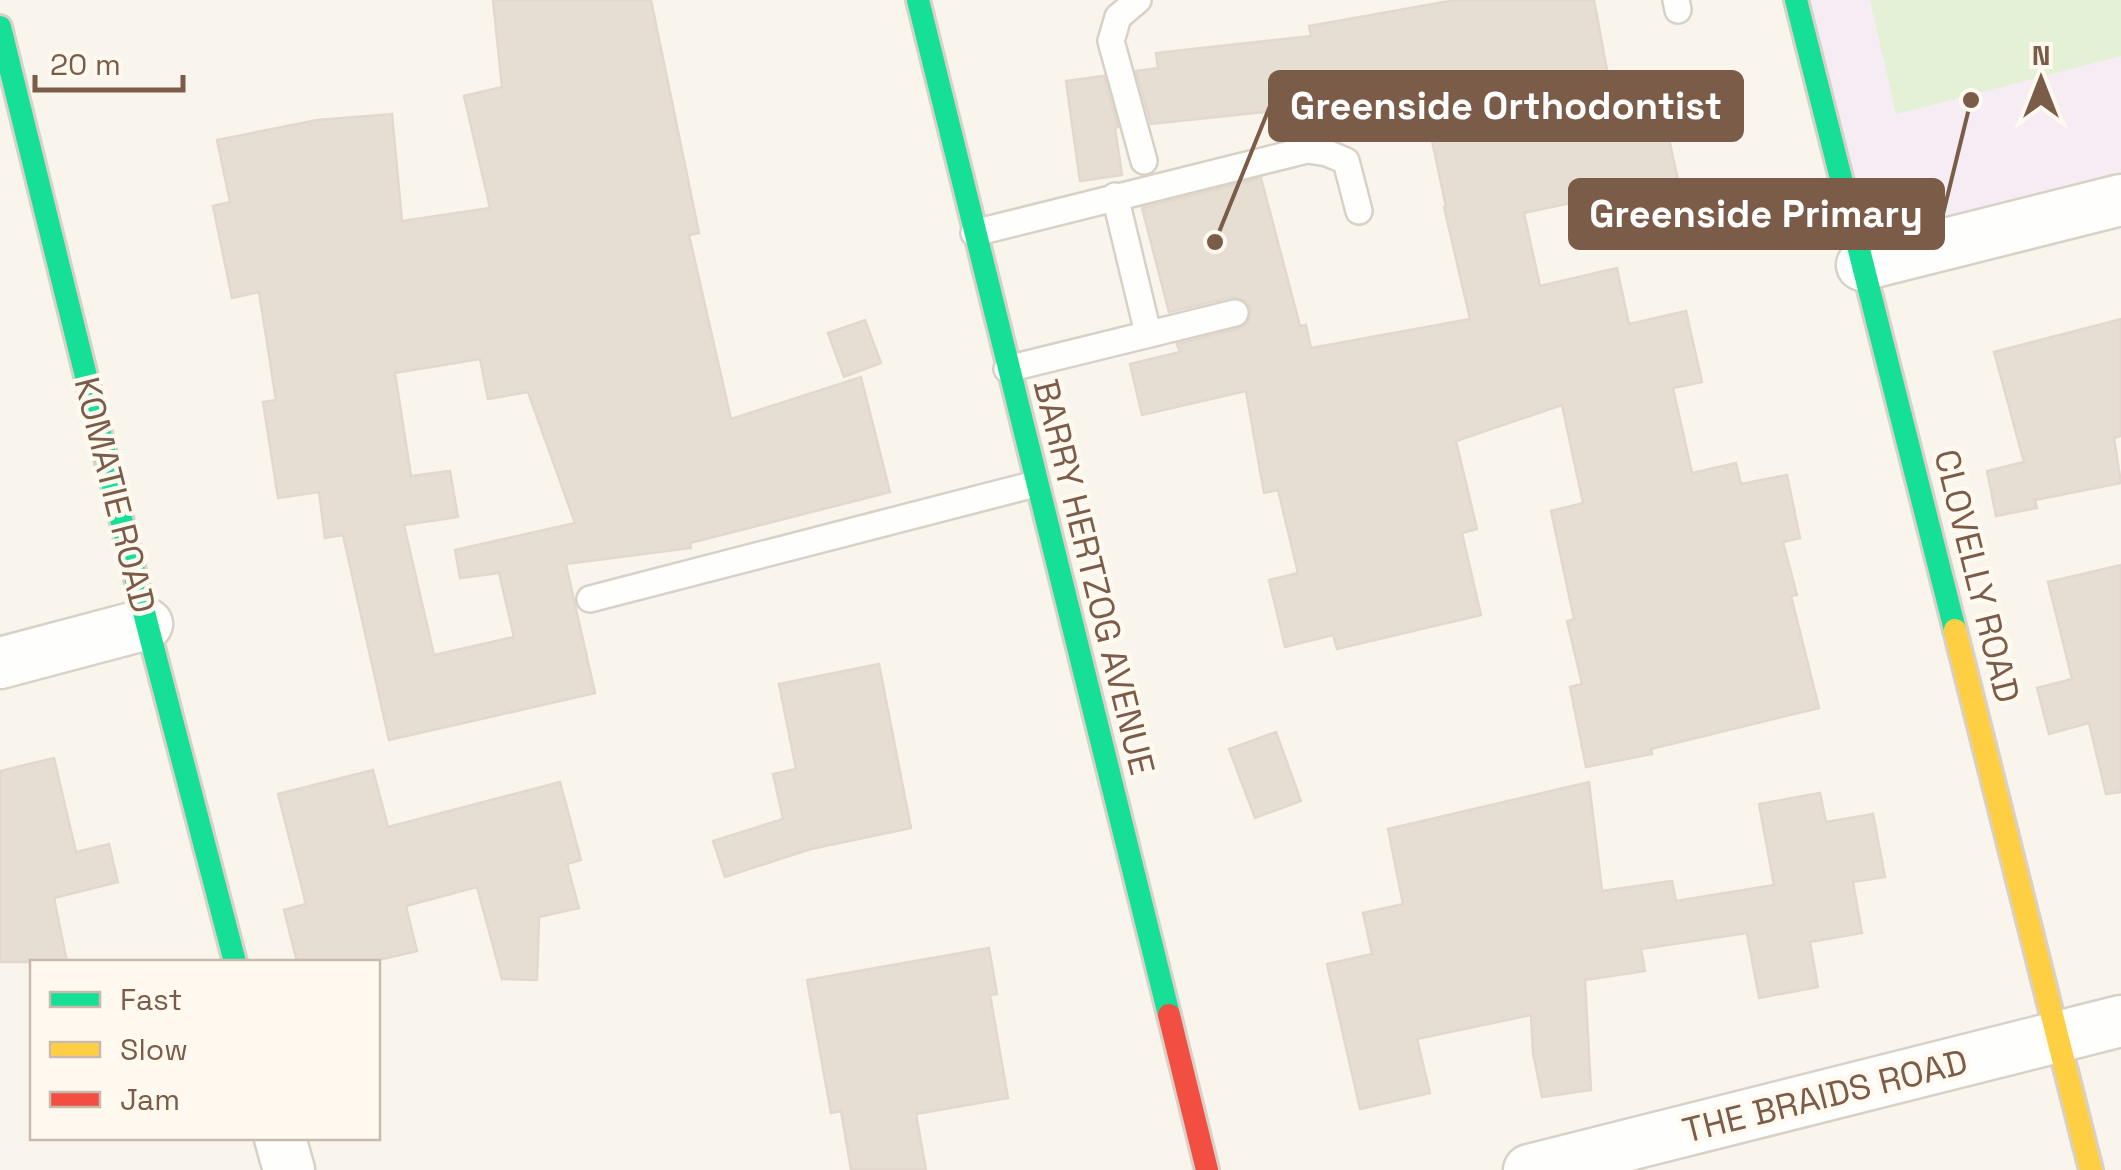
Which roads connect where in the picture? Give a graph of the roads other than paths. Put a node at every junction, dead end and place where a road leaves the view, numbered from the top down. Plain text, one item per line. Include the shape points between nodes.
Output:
1 (918, 0) edge
2 (1138, 0) edge
3 (1796, 0) edge
4 (0, 27) edge
5 (1144, 161) dead end
6 (1115, 196) junction
7 (2121, 200) edge
8 (1359, 210) dead end
9 (974, 234) junction
10 (1862, 265) junction
11 (1236, 313) dead end
12 (1148, 333) junction
13 (1007, 369) junction
14 (1036, 484) junction
15 (590, 599) dead end
16 (147, 624) junction
17 (0, 663) edge
18 (234, 960) edge
19 (2121, 1020) edge
20 (2057, 1037) junction
21 (281, 1140) edge
22 (289, 1170) edge
23 (1207, 1170) edge
24 (1529, 1170) edge
25 (2091, 1170) edge

1 - 9 street, BARRY HERTZOG AVENUE
2 - 5 lane via 1118,18 1111,41
3 - 10 street, CLOVELLY ROAD
4 - 16 street, KOMATIE ROAD
6 - 8 lane via 1307,150 1346,161
6 - 9 lane
6 - 12 lane
7 - 10 street
9 - 13 street, BARRY HERTZOG AVENUE
10 - 20 street, CLOVELLY ROAD
11 - 12 lane
12 - 13 lane
13 - 14 street, BARRY HERTZOG AVENUE
14 - 15 lane
14 - 23 street, BARRY HERTZOG AVENUE
16 - 17 street
16 - 18 street, KOMATIE ROAD
19 - 20 street, THE BRAIDS ROAD
20 - 24 street, THE BRAIDS ROAD
20 - 25 street, CLOVELLY ROAD
21 - 22 street

